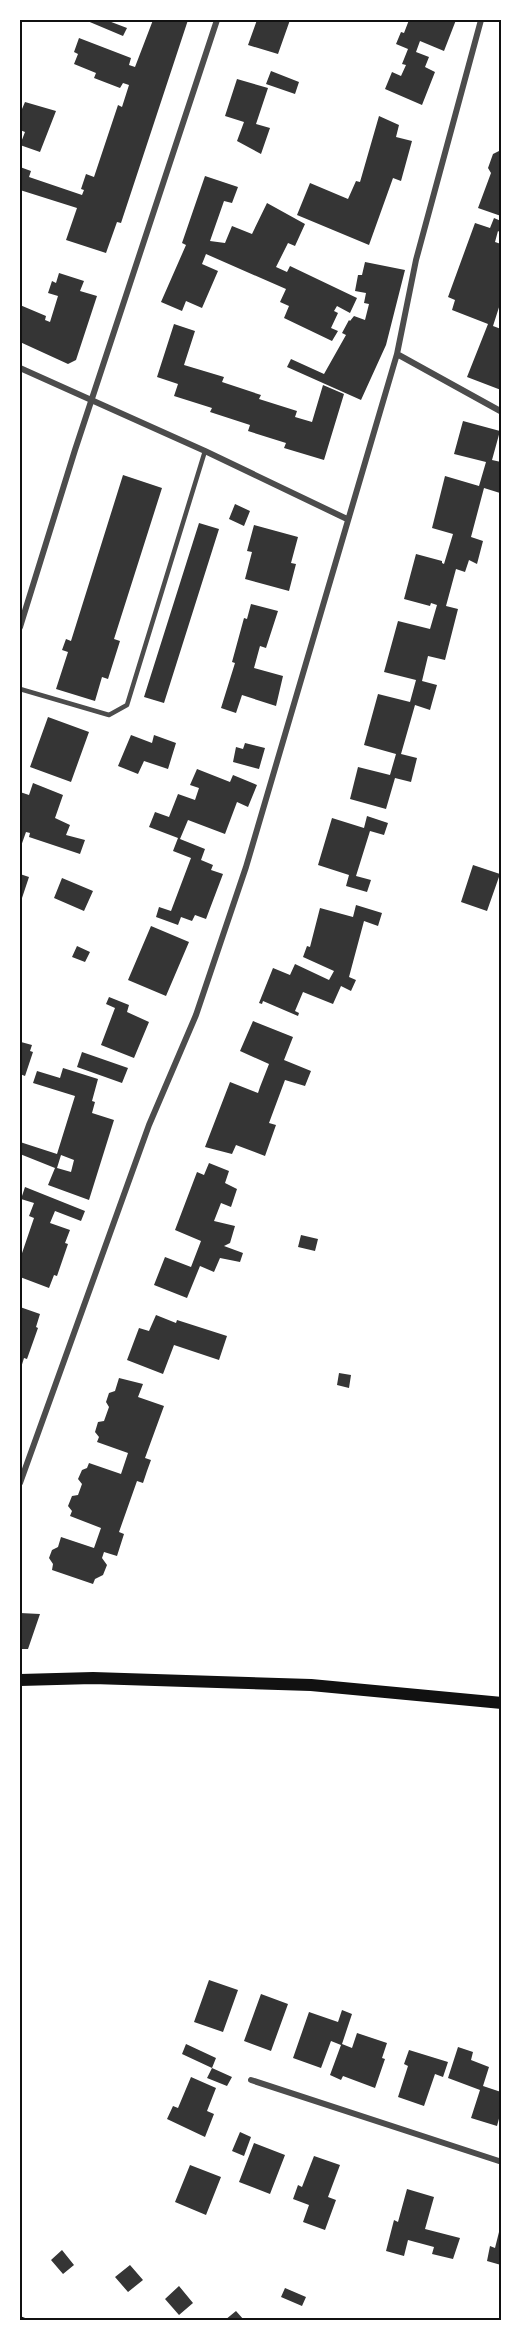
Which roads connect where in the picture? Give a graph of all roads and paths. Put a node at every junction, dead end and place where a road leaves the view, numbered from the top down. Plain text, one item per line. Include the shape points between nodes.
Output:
1 (217, 20) edge
2 (481, 20) edge
3 (397, 354) junction
4 (20, 368) edge
5 (92, 400) junction
6 (501, 412) edge
7 (205, 451) junction
8 (347, 519) junction
9 (20, 627) edge
10 (20, 689) edge
11 (20, 1483) edge
12 (20, 1680) edge
13 (501, 1703) edge
14 (251, 2080) dead end
15 (501, 2162) edge
16 (20, 2319) edge
17 (25, 2320) edge

1 - 5 street
2 - 3 street via 416,260
3 - 6 street
3 - 8 street
4 - 5 street
5 - 7 street
5 - 9 street
7 - 8 street
7 - 10 lane via 127,705 109,715
8 - 11 street via 246,867 196,1015 150,1125
12 - 13 main road via 93,1678 311,1685
14 - 15 street
16 - 17 path

